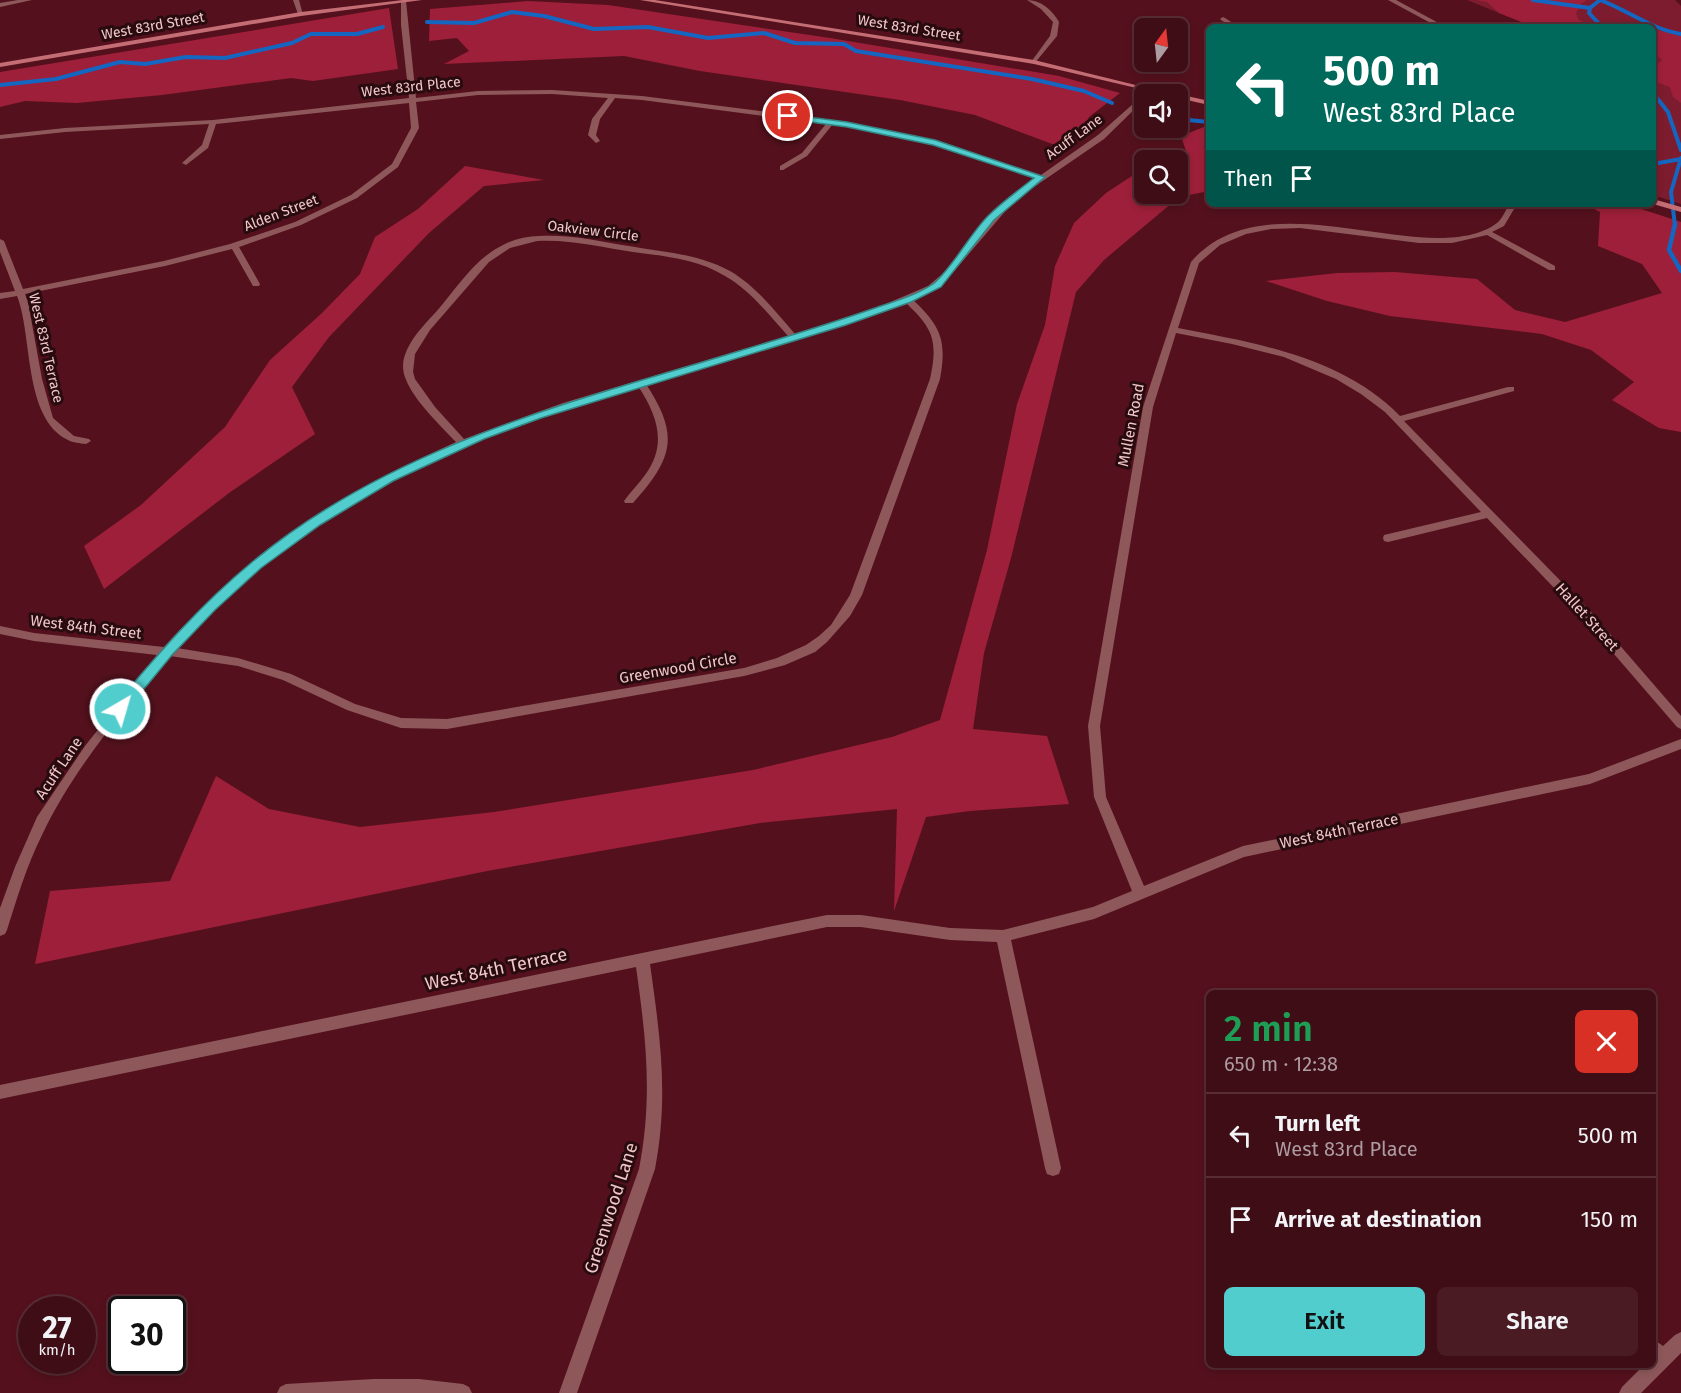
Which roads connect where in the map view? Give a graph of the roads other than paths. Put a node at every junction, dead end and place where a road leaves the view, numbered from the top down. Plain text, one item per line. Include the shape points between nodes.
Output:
1 (29, 0) edge
2 (296, 0) edge
3 (419, 0) edge
4 (643, 0) edge
5 (1030, 0) edge
6 (1391, 0) edge
7 (403, 1) edge
8 (0, 5) edge
9 (301, 14) junction
10 (1223, 19) dead end
11 (1231, 24) edge
12 (1437, 24) edge
13 (1034, 62) junction
14 (0, 65) edge
15 (1134, 90) edge
16 (613, 96) junction
17 (1188, 98) edge
18 (412, 99) junction
19 (1206, 102) edge
20 (1134, 107) edge
21 (213, 122) junction
22 (831, 122) junction
23 (0, 137) edge
24 (596, 141) dead end
25 (186, 163) dead end
26 (783, 168) dead end
27 (1040, 177) junction
28 (1656, 202) edge
29 (1512, 207) edge
30 (1681, 210) edge
31 (1490, 234) junction
32 (0, 241) edge
33 (234, 245) junction
34 (1552, 268) dead end
35 (256, 284) dead end
36 (20, 292) junction
37 (0, 296) edge
38 (908, 300) junction
39 (1174, 330) junction
40 (794, 338) junction
41 (641, 384) junction
42 (1511, 389) dead end
43 (1398, 420) junction
44 (86, 441) dead end
45 (462, 444) junction
46 (629, 501) dead end
47 (1489, 513) junction
48 (1388, 538) dead end
49 (0, 630) edge
50 (168, 651) junction
51 (1681, 724) edge
52 (1681, 744) edge
53 (1140, 894) junction
54 (0, 930) edge
55 (1003, 936) junction
56 (642, 959) junction
57 (0, 1092) edge
58 (1053, 1168) dead end
59 (1681, 1341) edge
60 (1658, 1354) edge
61 (1647, 1368) edge
62 (286, 1393) edge
63 (463, 1393) edge
64 (568, 1393) edge
65 (1628, 1393) edge

1 - 8 street
2 - 9 street
3 - 7 street, West 83rd Street
4 - 13 street, West 83rd Street
5 - 13 street via 1046,10 1057,26 1056,36
6 - 12 street
7 - 9 street, West 83rd Street
7 - 18 street, Alden Street
9 - 14 street, West 83rd Street
10 - 11 street
13 - 15 street, West 83rd Street
16 - 18 street, West 83rd Place via 521,92
16 - 22 street, West 83rd Place
16 - 24 street via 596,119 592,135
17 - 19 street
18 - 21 street, West 83rd Place
18 - 33 street, Alden Street via 415,127 410,141 392,167 372,184 317,215
20 - 27 street, Acuff Lane via 1102,136
21 - 23 street, West 83rd Place
21 - 25 street via 205,146
22 - 26 street via 814,147
22 - 27 street, West 83rd Place via 935,143
27 - 38 street, Acuff Lane via 991,218 937,285
28 - 30 street
29 - 31 street via 1508,218
31 - 34 street
31 - 39 street, Mullen Road via 1443,241 1301,226 1239,234 1213,246 1195,262
32 - 36 street, West 83rd Terrace
33 - 35 street
33 - 36 street, Alden Street
36 - 37 street, Alden Street
36 - 44 street, West 83rd Terrace via 49,419 71,438
38 - 40 street, Acuff Lane
38 - 50 street, Greenwood Circle via 938,335 941,352 935,379 845,617 819,644 790,660 732,674 432,725 401,723 351,707 287,677 238,662
39 - 43 street, Hallet Street via 1305,359 1367,392
39 - 53 street, Mullen Road via 1148,407 1094,726 1100,797
40 - 41 street, Acuff Lane
40 - 45 street, Oakview Circle via 748,289 706,264 584,241 517,238 478,266 409,357 408,372 416,387
41 - 45 street, Acuff Lane via 537,415
41 - 46 street via 661,420 663,448 652,476
42 - 43 street
43 - 47 street, Hallet Street
45 - 50 street, Acuff Lane via 388,478 256,565
47 - 48 street
47 - 51 street, Hallet Street via 1587,615
49 - 50 street, West 84th Street
50 - 54 street, Acuff Lane via 95,741 49,809 12,891
52 - 53 street, West 84th Terrace via 1590,779 1243,852
53 - 55 street, West 84th Terrace via 1094,913
55 - 56 street, West 84th Terrace via 827,921
55 - 58 street
56 - 57 street, West 84th Terrace
56 - 64 street, Greenwood Lane via 658,1084 654,1143
59 - 60 street
61 - 65 street
62 - 63 street via 350,1387

